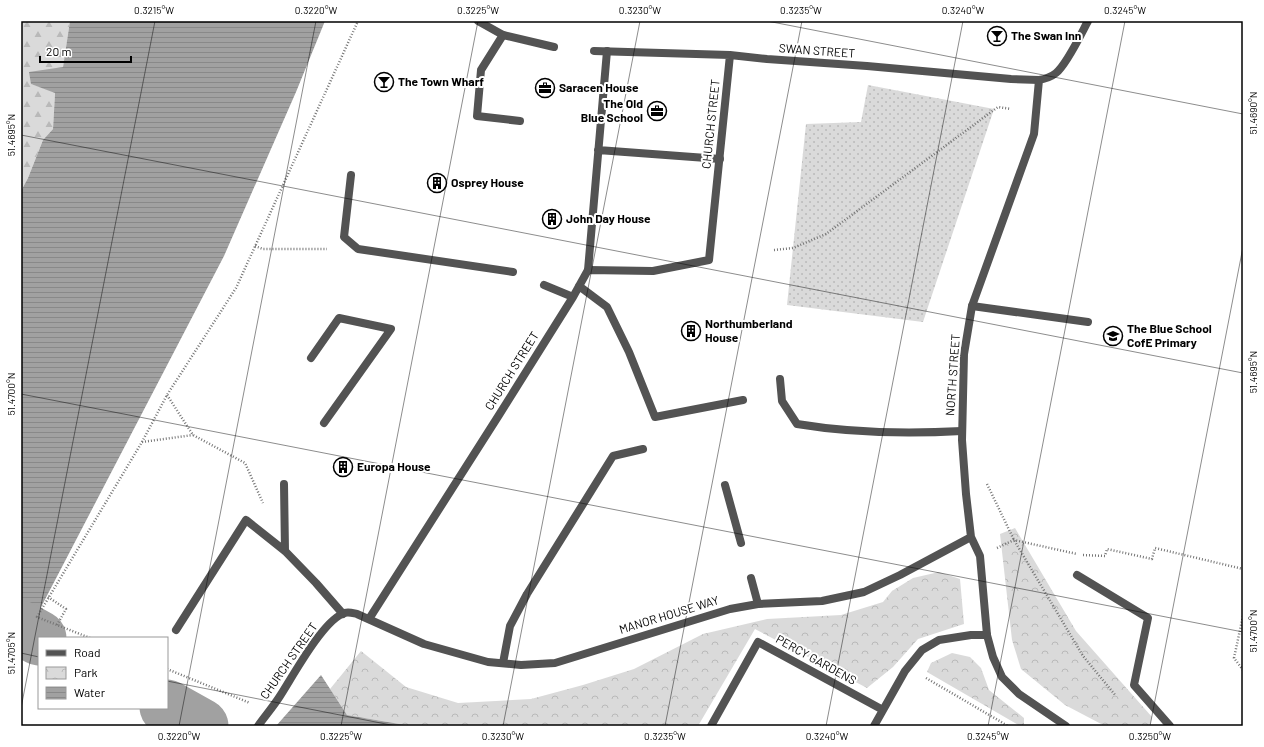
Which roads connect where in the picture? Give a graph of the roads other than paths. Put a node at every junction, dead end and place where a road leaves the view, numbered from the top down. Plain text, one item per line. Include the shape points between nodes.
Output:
1 (478, 21) edge
2 (1088, 21) edge
3 (503, 35) junction
4 (554, 46) dead end
5 (594, 51) dead end
6 (606, 51) junction
7 (730, 55) junction
8 (1039, 80) junction
9 (520, 121) dead end
10 (598, 150) junction
11 (720, 159) junction
12 (351, 175) dead end
13 (588, 270) junction
14 (514, 272) dead end
15 (544, 285) dead end
16 (579, 286) junction
17 (573, 297) junction
18 (972, 306) junction
19 (1088, 322) dead end
20 (311, 358) dead end
21 (780, 379) dead end
22 (743, 400) dead end
23 (324, 423) dead end
24 (962, 431) junction
25 (643, 449) dead end
26 (284, 484) dead end
27 (725, 485) dead end
28 (971, 537) junction
29 (741, 543) dead end
30 (285, 550) junction
31 (1077, 575) dead end
32 (751, 578) dead end
33 (758, 604) junction
34 (342, 614) junction
35 (369, 619) junction
36 (176, 630) dead end
37 (987, 635) junction
38 (503, 663) junction
39 (883, 710) junction
40 (258, 726) edge
41 (711, 726) edge
42 (874, 726) edge
43 (1066, 726) edge
44 (1170, 726) edge

1 - 3 street
2 - 8 street via 1057,73
3 - 4 street
3 - 9 street via 481,70 477,116
5 - 6 street, SWAN STREET
6 - 7 street, SWAN STREET
6 - 10 street
7 - 8 street, SWAN STREET
7 - 11 street, CHURCH STREET
8 - 18 street, NORTH STREET via 1034,134
10 - 11 street
10 - 13 street
11 - 13 street, CHURCH STREET via 709,260 653,271
12 - 14 street via 344,237 358,249
13 - 16 street, CHURCH STREET
15 - 17 street
16 - 17 street, CHURCH STREET
16 - 22 street via 607,308 629,352 655,417
17 - 35 street, CHURCH STREET
18 - 19 street
18 - 24 street, NORTH STREET via 964,354
20 - 23 street via 339,318 391,329
21 - 24 street via 782,401 797,424 825,429 922,433
24 - 28 street, NORTH STREET
25 - 38 street via 614,456 527,594 510,626
26 - 30 street
27 - 29 street
28 - 33 street, MANOR HOUSE WAY via 864,592 822,601
28 - 37 street, NORTH STREET via 980,556
30 - 34 street
30 - 36 street via 246,520
31 - 44 street via 1148,618 1134,685
32 - 33 street
33 - 38 street, MANOR HOUSE WAY via 730,609 555,663
34 - 35 street via 349,612
34 - 40 street, CHURCH STREET via 335,618 311,647
35 - 38 street, MANOR HOUSE WAY via 424,644 488,662
37 - 39 street via 939,640 922,650 909,666
37 - 43 street, NORTH STREET via 1002,677 1019,694
39 - 41 street, PERCY GARDENS via 758,642
39 - 42 street

